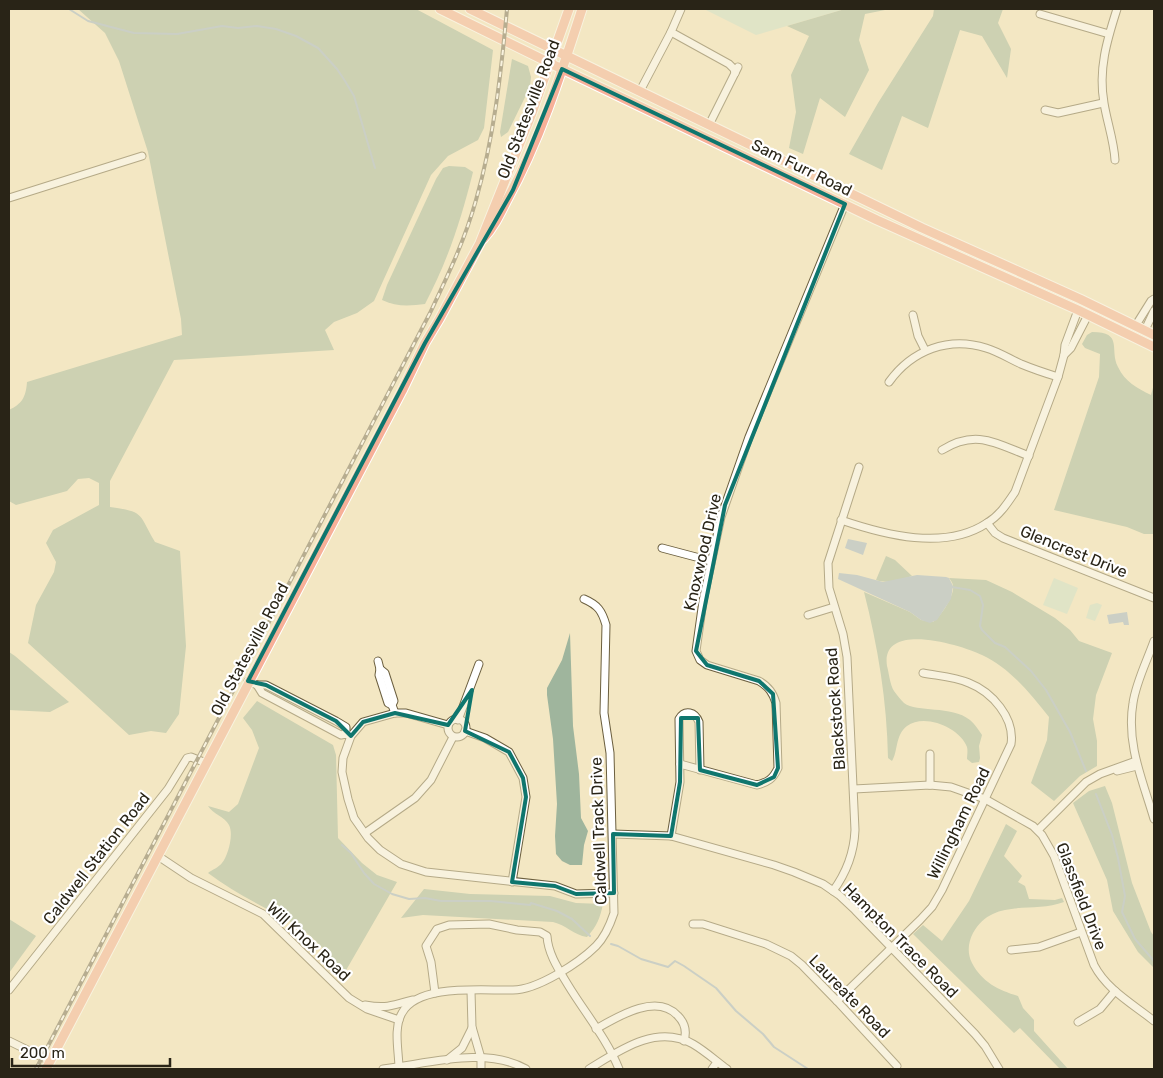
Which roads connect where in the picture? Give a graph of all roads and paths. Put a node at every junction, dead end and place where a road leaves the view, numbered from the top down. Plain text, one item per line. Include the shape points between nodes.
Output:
1 (440, 9) edge
2 (470, 9) edge
3 (569, 9) edge
4 (582, 9) edge
5 (681, 9) edge
6 (1117, 9) edge
7 (1040, 14) dead end
8 (671, 32) junction
9 (1109, 34) junction
10 (555, 50) junction
11 (566, 56) junction
12 (550, 64) junction
13 (562, 70) junction
14 (640, 92) junction
15 (1104, 103) junction
16 (1045, 110) dead end
17 (709, 126) junction
18 (142, 156) dead end
19 (1115, 160) dead end
20 (9, 198) edge
21 (844, 204) junction
22 (922, 228) junction
23 (480, 243) junction
24 (1041, 294) junction
25 (1154, 299) edge
26 (1078, 310) junction
27 (1154, 311) edge
28 (913, 315) dead end
29 (1088, 315) junction
30 (1136, 325) junction
31 (1145, 330) junction
32 (1154, 334) edge
33 (1154, 347) edge
34 (925, 350) junction
35 (1064, 355) junction
36 (1058, 377) junction
37 (889, 382) dead end
38 (942, 450) dead end
39 (1029, 456) junction
40 (859, 467) dead end
41 (841, 520) junction
42 (987, 523) junction
43 (662, 548) dead end
44 (711, 561) junction
45 (1154, 598) edge
46 (584, 599) dead end
47 (834, 607) junction
48 (808, 616) dead end
49 (1154, 642) edge
50 (479, 664) dead end
51 (379, 665) dead end
52 (923, 673) dead end
53 (253, 683) junction
54 (306, 707) junction
55 (395, 713) junction
56 (302, 714) junction
57 (458, 720) junction
58 (448, 725) junction
59 (465, 731) junction
60 (348, 735) junction
61 (453, 737) junction
62 (930, 754) dead end
63 (206, 763) junction
64 (1137, 763) junction
65 (680, 764) junction
66 (700, 770) junction
67 (930, 785) junction
68 (854, 789) junction
69 (985, 799) junction
70 (1154, 819) edge
71 (1038, 830) junction
72 (365, 833) junction
73 (613, 834) junction
74 (671, 836) junction
75 (158, 856) junction
76 (512, 882) junction
77 (833, 891) junction
78 (614, 892) junction
79 (693, 924) dead end
80 (1081, 932) junction
81 (891, 948) junction
82 (1011, 950) dead end
83 (560, 972) junction
84 (9, 990) edge
85 (472, 991) junction
86 (1115, 991) junction
87 (435, 993) junction
88 (413, 1000) junction
89 (837, 1001) junction
90 (361, 1005) junction
91 (399, 1020) junction
92 (1154, 1021) edge
93 (1078, 1022) dead end
94 (472, 1028) junction
95 (596, 1029) junction
96 (9, 1041) edge
97 (684, 1041) junction
98 (613, 1054) junction
99 (481, 1058) junction
100 (446, 1060) junction
101 (717, 1062) junction
102 (48, 1065) edge
103 (897, 1066) dead end
104 (399, 1068) edge
105 (384, 1069) edge
106 (481, 1069) edge
107 (526, 1069) edge
108 (589, 1069) edge
109 (620, 1069) edge
110 (712, 1069) edge
111 (727, 1069) edge
112 (999, 1069) edge

1 - 12 main road, Sam Furr Road
2 - 10 main road, Sam Furr Road
3 - 10 main road, Old Statesville Road
4 - 11 main road, Old Statesville Road
5 - 8 street
6 - 9 street
7 - 9 street
8 - 14 street
8 - 17 street via 736,70
9 - 15 street via 1103,58
10 - 11 main road, Sam Furr Road
10 - 12 main road, Old Statesville Road
11 - 13 main road, Old Statesville Road
11 - 14 main road, Sam Furr Road
12 - 13 main road, Sam Furr Road
12 - 23 main road, Old Statesville Road
13 - 21 main road, Sam Furr Road
13 - 23 main road, Old Statesville Road via 518,179
14 - 17 main road, Sam Furr Road
15 - 16 street via 1058,113
15 - 19 street
17 - 22 main road, Sam Furr Road
18 - 20 street
21 - 22 main road via 854,202 880,215
21 - 24 main road, Sam Furr Road
21 - 44 street, Knoxwood Drive via 739,466 721,517
22 - 30 main road, Sam Furr Road
23 - 53 main road, Old Statesville Road via 425,344
24 - 26 main road, Sam Furr Road
24 - 31 main road via 1136,331
25 - 30 street
26 - 29 main road, Sam Furr Road
26 - 35 street
27 - 31 street
28 - 34 street
29 - 33 main road, Sam Furr Road
29 - 35 street
30 - 31 main road, Sam Furr Road
31 - 32 main road, Sam Furr Road
34 - 36 street via 950,344 973,344
34 - 37 street via 902,367
35 - 36 street
36 - 39 street
38 - 39 street via 961,440 979,439
39 - 42 street via 1015,492 1006,506
40 - 41 street, Blackstock Road
41 - 42 street via 883,534 922,538 966,534
41 - 47 street, Blackstock Road via 828,563
42 - 45 street, Glencrest Drive via 1003,538
43 - 44 street
44 - 66 street, Knoxwood Drive via 696,651 707,665 759,681 773,694 778,768 774,777 757,785
46 - 73 street, Caldwell Track Drive via 594,603 602,612 606,625 604,713 610,753
47 - 48 street
47 - 68 street, Blackstock Road via 847,657
49 - 64 street via 1133,702 1131,738
50 - 57 street
51 - 55 street via 385,673
52 - 69 street, Willingham Road via 972,683 988,694 1010,723 1011,744
53 - 54 street via 266,685
53 - 56 street via 262,694
53 - 63 main road, Old Statesville Road
54 - 56 street
54 - 60 street via 346,727
55 - 58 street
55 - 60 street via 363,722
56 - 60 street via 341,736
57 - 58 street via 452,720
57 - 59 street via 465,725
58 - 61 street
59 - 61 street via 459,737
59 - 76 street via 509,752 523,778 526,797
60 - 72 street via 342,772 354,818
61 - 72 street via 431,780 415,798
62 - 67 street
63 - 75 main road, Old Statesville Road
63 - 84 street, Caldwell Station Road via 187,758 168,789
64 - 70 street
64 - 71 street via 1122,771 1107,772 1092,779
65 - 66 street, Knoxwood Drive
65 - 66 street via 679,719 682,714 692,713 698,722
65 - 74 street
67 - 68 street, Glassfield Drive
67 - 69 street, Glassfield Drive via 961,790
68 - 77 street, Blackstock Road via 854,844 847,868
69 - 71 street, Glassfield Drive
69 - 81 street, Willingham Road via 932,907
71 - 80 street, Glassfield Drive via 1050,846
72 - 76 street via 380,850 401,864 426,872
73 - 74 street, Hampton Trace Road
73 - 78 street, Caldwell Track Drive
74 - 77 street, Hampton Trace Road via 794,872
75 - 90 street, Will Knox Road via 191,878 263,914 339,989
75 - 102 main road, Old Statesville Road
76 - 78 street via 555,886 576,894
77 - 81 street, Hampton Trace Road
78 - 83 street, Caldwell Track Drive via 614,913 597,945
79 - 89 street, Laureate Road via 703,924 778,949 802,965
80 - 82 street via 1039,947
80 - 86 street, Glassfield Drive via 1096,969
81 - 89 street, Willingham Road
81 - 112 street, Hampton Trace Road via 980,1040
83 - 85 street, Caldwell Track Drive via 540,984 514,990
83 - 87 street via 550,952 547,936 540,932 489,924 449,925 437,929 426,946
83 - 95 street
85 - 87 street, Caldwell Track Drive
85 - 94 street
86 - 92 street, Glassfield Drive
86 - 93 street via 1100,1010
87 - 88 street, Caldwell Track Drive
88 - 90 street via 381,1008
88 - 91 street
89 - 103 street, Laureate Road
90 - 91 street, Will Knox Road
91 - 104 street
94 - 99 street
94 - 100 street via 462,1048
95 - 97 street via 626,1012 660,1006 680,1018 686,1031
95 - 98 street
96 - 102 street
97 - 98 street via 655,1037
97 - 101 street
98 - 108 street
98 - 109 street
99 - 100 street
99 - 106 street
99 - 107 street via 502,1060
100 - 104 street
101 - 110 street
101 - 111 street
104 - 105 street

